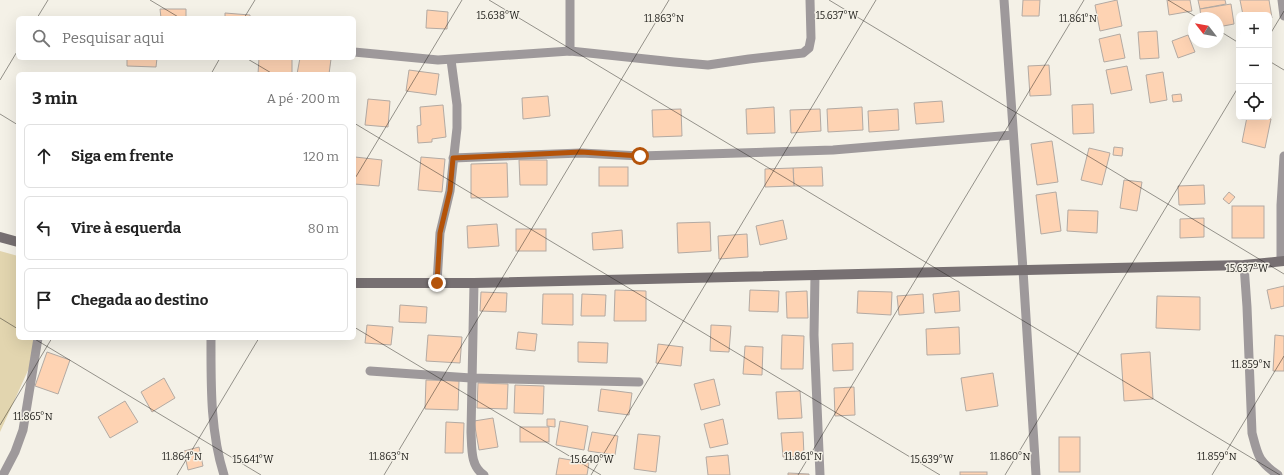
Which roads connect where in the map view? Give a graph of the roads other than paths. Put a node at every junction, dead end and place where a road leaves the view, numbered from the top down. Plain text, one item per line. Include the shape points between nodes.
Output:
1 (570, 0) edge
2 (810, 0) edge
3 (1004, 0) edge
4 (1282, 0) edge
5 (1284, 16) edge
6 (570, 51) junction
7 (356, 52) edge
8 (451, 60) junction
9 (1013, 135) junction
10 (1284, 156) edge
11 (453, 158) junction
12 (0, 237) edge
13 (16, 241) edge
14 (1283, 261) edge
15 (1244, 265) junction
16 (1023, 270) junction
17 (815, 275) junction
18 (356, 283) edge
19 (437, 283) junction
20 (474, 283) junction
21 (38, 340) edge
22 (211, 340) edge
23 (370, 371) dead end
24 (471, 378) junction
25 (639, 382) dead end
26 (3, 475) edge
27 (224, 475) edge
28 (484, 475) edge
29 (820, 475) edge
30 (1036, 475) edge
31 (1278, 475) edge

1 - 6 street
2 - 6 street via 811,38 809,48 803,53 708,65
3 - 9 street
4 - 5 street
6 - 8 street
7 - 8 street
8 - 11 street via 457,105
9 - 11 street via 833,150 640,156 581,152
9 - 16 street
10 - 14 street via 1281,205
11 - 19 street via 450,191 440,233
12 - 13 street
14 - 15 street
15 - 16 street
15 - 31 street via 1252,433 1257,453 1265,466
16 - 17 street
16 - 30 street
17 - 20 street
17 - 29 street via 814,335
18 - 19 street
19 - 20 street
20 - 24 street
21 - 26 street via 23,430
22 - 27 street via 214,430 218,458
23 - 24 street
24 - 25 street
24 - 28 street via 472,451 476,467

